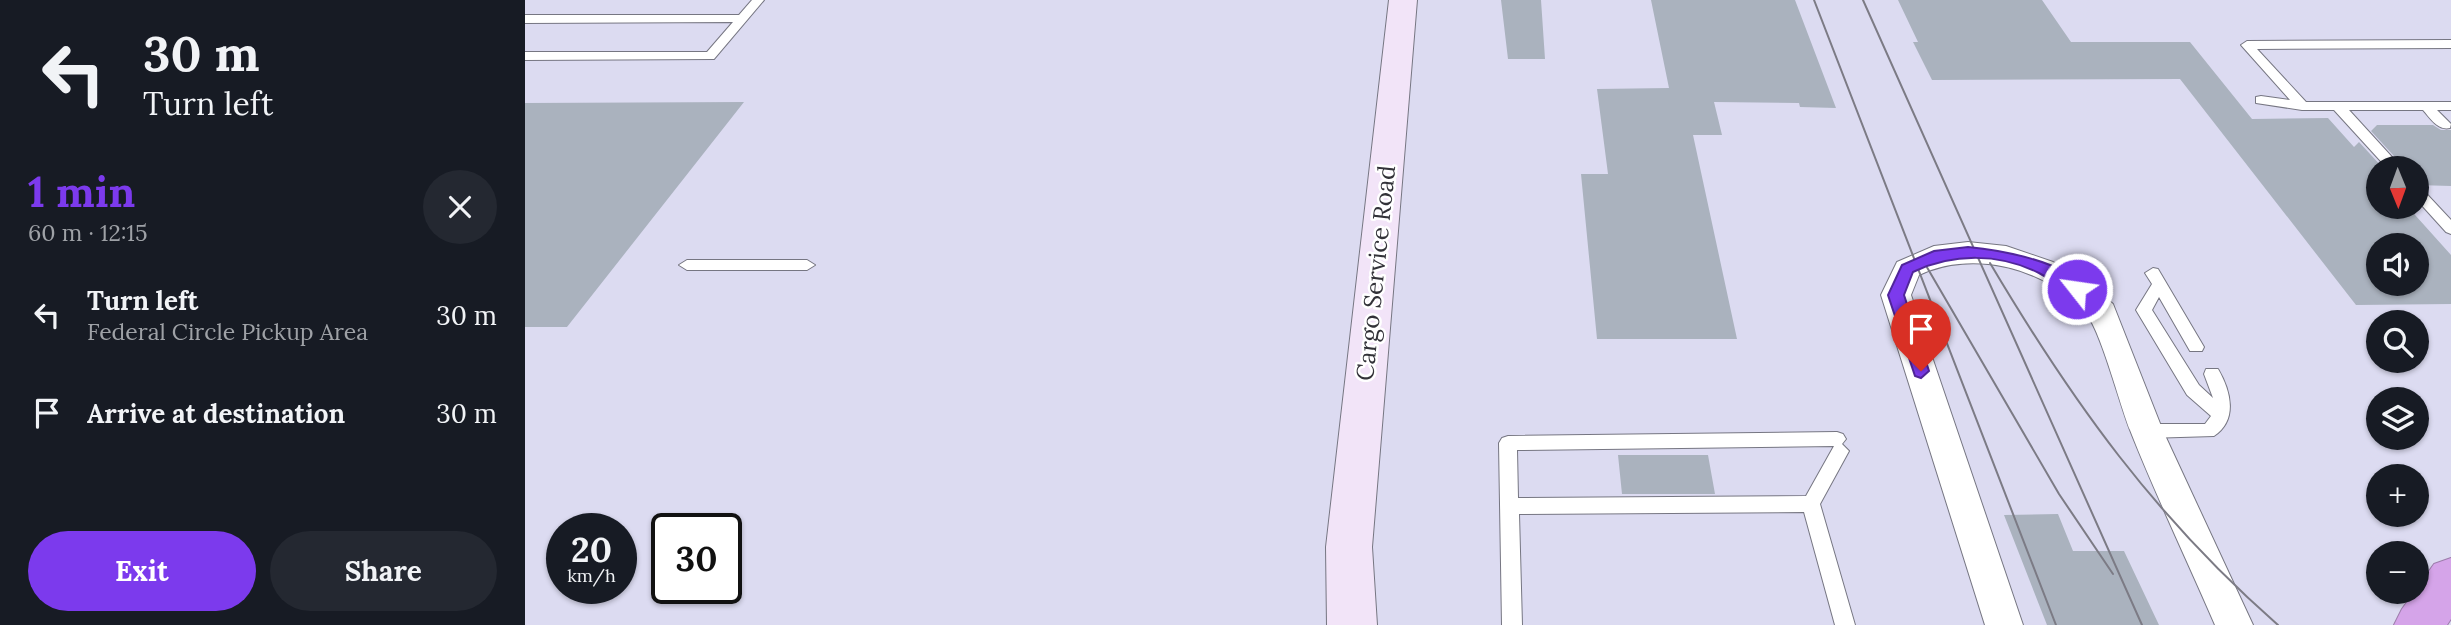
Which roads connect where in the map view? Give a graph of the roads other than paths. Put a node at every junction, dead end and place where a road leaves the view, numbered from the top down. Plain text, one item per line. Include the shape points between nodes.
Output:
1 (758, 0) edge
2 (1403, 0) edge
3 (743, 18) junction
4 (525, 19) edge
5 (2451, 44) edge
6 (525, 55) edge
7 (2261, 100) dead end
8 (2302, 106) junction
9 (2338, 106) junction
10 (2426, 106) junction
11 (2451, 106) edge
12 (2445, 125) dead end
13 (2384, 156) edge
14 (2429, 202) edge
15 (2443, 213) edge
16 (2451, 229) edge
17 (687, 265) dead end
18 (807, 265) dead end
19 (2196, 347) dead end
20 (2212, 373) dead end
21 (2221, 414) junction
22 (2147, 431) junction
23 (1811, 504) junction
24 (1509, 506) junction
25 (1349, 547) junction
26 (2451, 579) edge
27 (1326, 625) edge
28 (1352, 625) edge
29 (1512, 625) edge
30 (1845, 625) edge
31 (2004, 625) edge
32 (2234, 625) edge
33 (2419, 625) edge

1 - 3 lane
2 - 25 street, Cargo Service Road
3 - 4 lane
3 - 6 lane via 710,56
5 - 8 lane via 2247,45
7 - 8 lane
8 - 9 lane
9 - 10 lane
9 - 13 lane
10 - 11 lane
10 - 12 lane
14 - 15 lane
15 - 16 lane
17 - 18 lane
19 - 21 lane via 2156,280 2144,310 2193,390
20 - 21 lane via 2223,391
21 - 22 lane via 2209,430
22 - 31 street via 2102,312 2077,289 2043,269 2005,256 1968,252 1934,256 1907,269 1896,295
22 - 32 street
23 - 24 lane
23 - 24 lane via 1839,445 1508,443
23 - 30 lane
24 - 29 lane
25 - 27 street, Cargo Service Road
25 - 28 street, Cargo Service Road
26 - 33 highway

